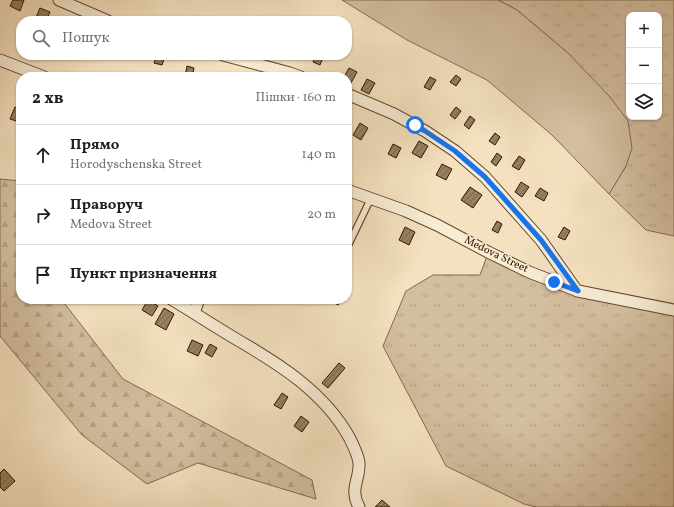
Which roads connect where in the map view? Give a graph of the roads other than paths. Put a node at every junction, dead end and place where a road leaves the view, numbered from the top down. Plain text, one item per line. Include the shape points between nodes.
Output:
1 (59, 0) edge
2 (96, 16) edge
3 (0, 60) edge
4 (242, 60) edge
5 (31, 72) edge
6 (286, 72) edge
7 (352, 96) edge
8 (352, 192) edge
9 (371, 198) junction
10 (352, 238) edge
11 (578, 291) junction
12 (179, 304) edge
13 (197, 304) edge
14 (674, 310) edge
15 (194, 313) junction
16 (360, 507) edge

1 - 2 street
3 - 5 street
4 - 6 street
7 - 11 street via 394,114 455,151 485,177 541,240
8 - 9 street, Medova Street
9 - 10 lane
9 - 11 street, Medova Street via 437,225 529,272
11 - 14 street, Medova Street
12 - 15 street
13 - 15 street
15 - 16 street via 292,375 311,390 338,421 349,438 359,463 354,492

